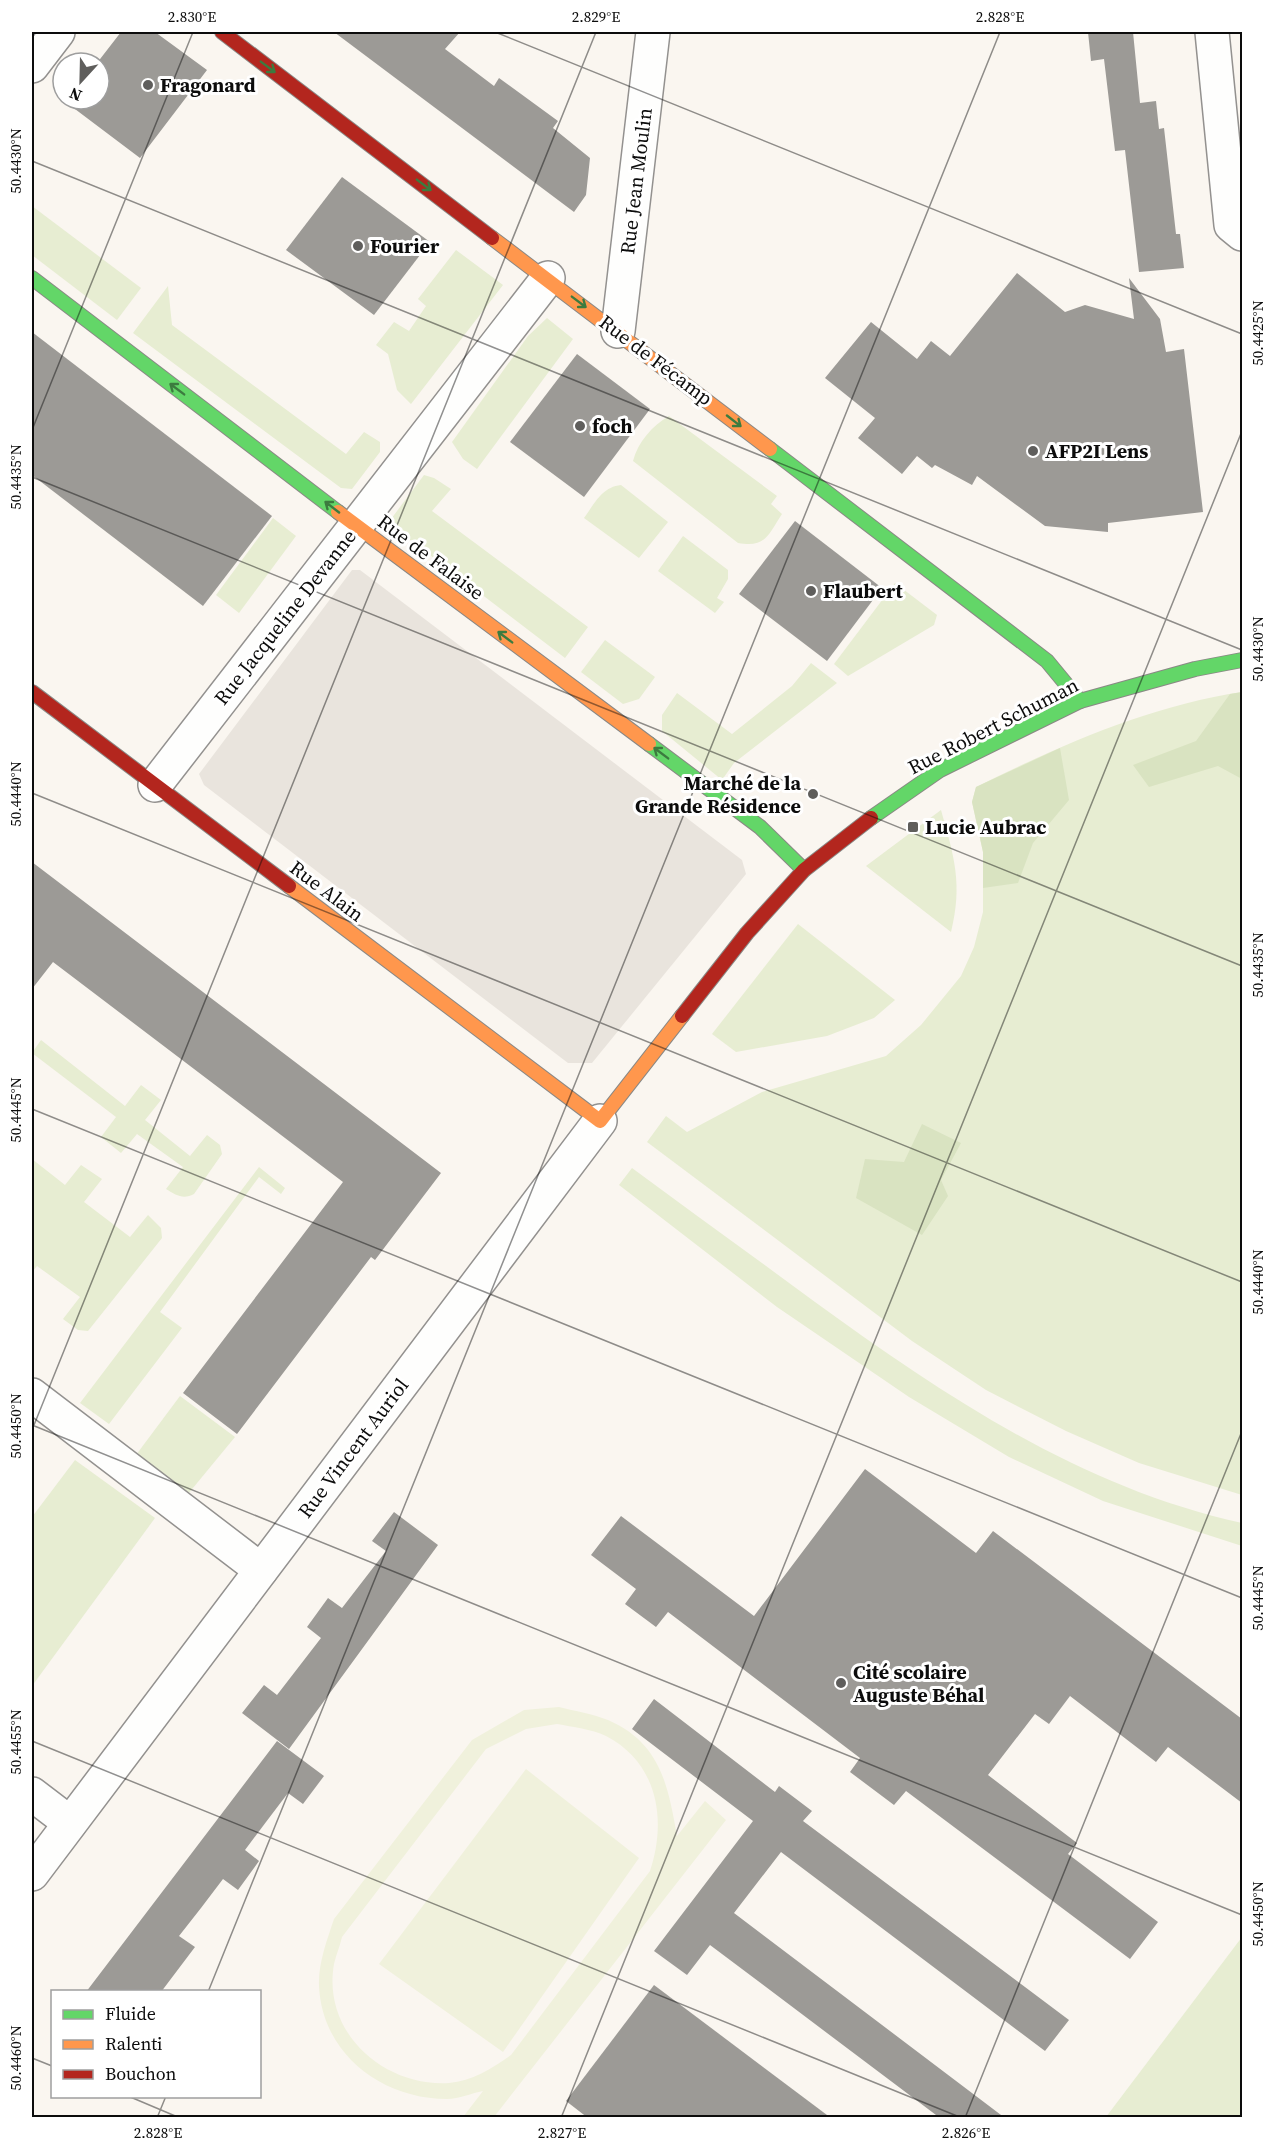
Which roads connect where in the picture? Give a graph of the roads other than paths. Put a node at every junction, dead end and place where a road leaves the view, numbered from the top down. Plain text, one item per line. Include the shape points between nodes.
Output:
1 (58, 32) edge
2 (222, 32) edge
3 (653, 32) edge
4 (1212, 32) edge
5 (32, 66) edge
6 (1242, 234) edge
7 (548, 278) junction
8 (32, 279) edge
9 (618, 331) junction
10 (356, 526) junction
11 (1242, 660) edge
12 (32, 692) edge
13 (1080, 700) junction
14 (155, 785) junction
15 (804, 870) junction
16 (675, 1024) joint
17 (600, 1121) junction
18 (32, 1395) edge
19 (261, 1570) junction
20 (32, 1794) edge
21 (70, 1823) junction
22 (32, 1874) edge

1 - 5 street
2 -> 7 street, Rue de Fécamp
3 - 9 street, Rue Jean Moulin
4 - 6 street via 1231,225
7 -> 9 street, Rue de Fécamp
7 - 10 street, Rue Jacqueline Devanne
10 -> 8 street, Rue de Falaise
9 -> 13 street, Rue de Fécamp via 1047,661
10 - 14 street, Rue Jacqueline Devanne
15 -> 10 street, Rue de Falaise via 753,821
11 - 13 street, Rue Robert Schuman
12 - 14 street, Rue Alain
13 - 15 street, Rue Robert Schuman via 940,770 887,805
14 - 17 street, Rue Alain
15 - 16 street, Rue Robert Schuman via 747,933
16 - 17 street, Rue Vincent Auriol
17 - 19 street, Rue Vincent Auriol
18 - 19 street
19 - 21 street, Rue Vincent Auriol
20 - 21 street
21 - 22 street, Rue Vincent Auriol

